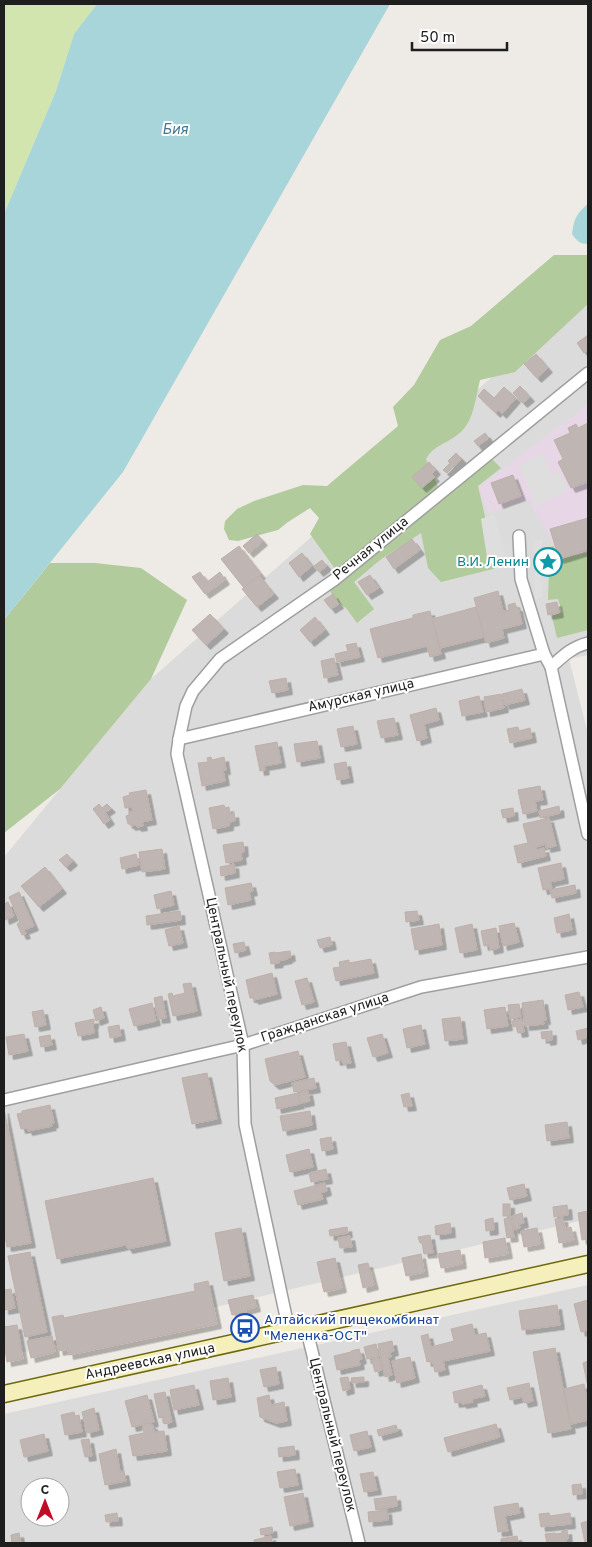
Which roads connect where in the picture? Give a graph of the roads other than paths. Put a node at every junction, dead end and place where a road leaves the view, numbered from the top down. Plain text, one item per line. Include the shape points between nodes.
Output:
1 (588, 373) edge
2 (519, 536) dead end
3 (588, 643) edge
4 (544, 654) junction
5 (551, 667) junction
6 (179, 739) junction
7 (588, 834) edge
8 (588, 957) edge
9 (242, 1045) junction
10 (4, 1100) edge
11 (588, 1264) edge
12 (306, 1327) junction
13 (289, 1330) junction
14 (4, 1394) edge
15 (359, 1543) edge

1 - 6 street, Речная улица via 334,580 220,660 193,691 186,706
2 - 4 street via 521,579
3 - 5 street via 568,651
4 - 5 street
4 - 6 street, Амурская улица
5 - 7 street
6 - 9 street, Центральный переулок via 177,754
8 - 9 street, Гражданская улица via 421,987
9 - 10 street, Гражданская улица
9 - 13 street, Центральный переулок via 245,1124
11 - 12 street, Андреевская улица
12 - 13 street, Андреевская улица
12 - 15 street, Центральный переулок
13 - 14 street, Андреевская улица

